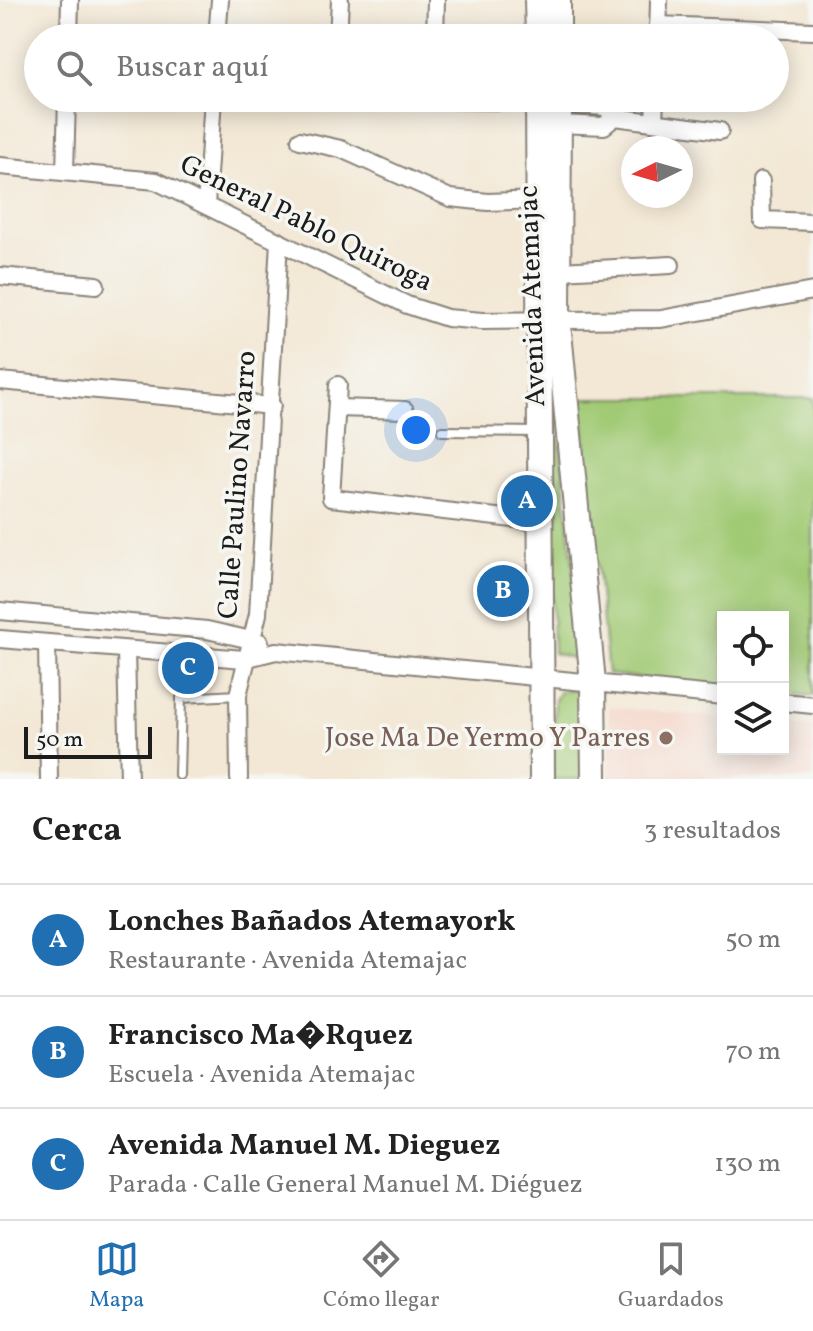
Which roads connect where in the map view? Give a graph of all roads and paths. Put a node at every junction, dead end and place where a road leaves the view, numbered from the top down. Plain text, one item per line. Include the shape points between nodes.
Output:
1 (70, 0) edge
2 (220, 0) edge
3 (340, 0) edge
4 (436, 0) edge
5 (537, 0) edge
6 (558, 0) edge
7 (659, 0) edge
8 (69, 24) edge
9 (218, 24) edge
10 (339, 24) edge
11 (435, 24) edge
12 (538, 24) edge
13 (558, 24) edge
14 (658, 24) edge
15 (789, 31) edge
16 (813, 31) edge
17 (67, 112) edge
18 (212, 112) edge
19 (550, 112) edge
20 (551, 112) edge
21 (569, 112) edge
22 (654, 112) edge
23 (654, 122) junction
24 (720, 131) dead end
25 (300, 140) dead end
26 (0, 166) edge
27 (65, 172) junction
28 (761, 181) dead end
29 (539, 200) junction
30 (206, 205) junction
31 (813, 222) edge
32 (279, 241) junction
33 (671, 265) dead end
34 (560, 271) junction
35 (0, 276) edge
36 (96, 285) dead end
37 (813, 291) edge
38 (549, 322) junction
39 (0, 381) edge
40 (338, 385) dead end
41 (272, 406) junction
42 (337, 408) junction
43 (405, 410) dead end
44 (442, 431) dead end
45 (541, 432) junction
46 (540, 522) junction
47 (0, 611) edge
48 (251, 638) junction
49 (0, 639) edge
50 (47, 643) junction
51 (126, 650) junction
52 (276, 651) junction
53 (244, 659) junction
54 (540, 677) junction
55 (593, 682) junction
56 (238, 695) junction
57 (717, 695) edge
58 (789, 703) edge
59 (813, 705) edge
60 (179, 775) dead end
61 (49, 779) edge
62 (129, 779) edge
63 (239, 779) edge
64 (542, 779) edge
65 (594, 779) edge

1 - 8 street
2 - 9 street
3 - 10 street
4 - 11 street
5 - 12 main road
6 - 13 main road
7 - 14 street
15 - 16 street
17 - 27 street
18 - 30 street
19 - 29 main road, Avenida Atemajac
20 - 34 main road, Avenida Atemajac
21 - 23 street via 604,126 615,117
22 - 23 street
23 - 24 street
25 - 29 street via 341,149 450,198
26 - 27 street, General Pablo Quiroga
27 - 30 street, General Pablo Quiroga via 156,181
28 - 31 street via 762,220
29 - 38 main road, Avenida Atemajac
30 - 32 street, General Pablo Quiroga
32 - 38 street, General Pablo Quiroga via 429,314
32 - 41 street, Calle Paulino Navarro
33 - 34 street
34 - 38 main road, Avenida Atemajac
35 - 36 street
37 - 38 street, General Pablo Quiroga via 661,319
38 - 45 main road, Avenida Atemajac
38 - 55 main road, Avenida Atemajac
39 - 41 street
40 - 42 street
41 - 48 street, Calle Paulino Navarro via 258,614
42 - 43 street
42 - 46 street via 331,498
44 - 45 lane
45 - 46 main road, Avenida Atemajac
46 - 54 main road, Avenida Atemajac
47 - 48 street
48 - 52 street
48 - 53 street, Calle Paulino Navarro
49 - 50 street
50 - 51 street
50 - 61 street
51 - 53 street
51 - 62 street
52 - 53 street
52 - 54 street
53 - 56 street, Calle Paulino Navarro
54 - 55 street
54 - 64 main road, Avenida Atemajac
55 - 57 street
55 - 65 main road, Avenida Atemajac
56 - 60 lane via 181,698
56 - 63 street, Calle Paulino Navarro
58 - 59 street

